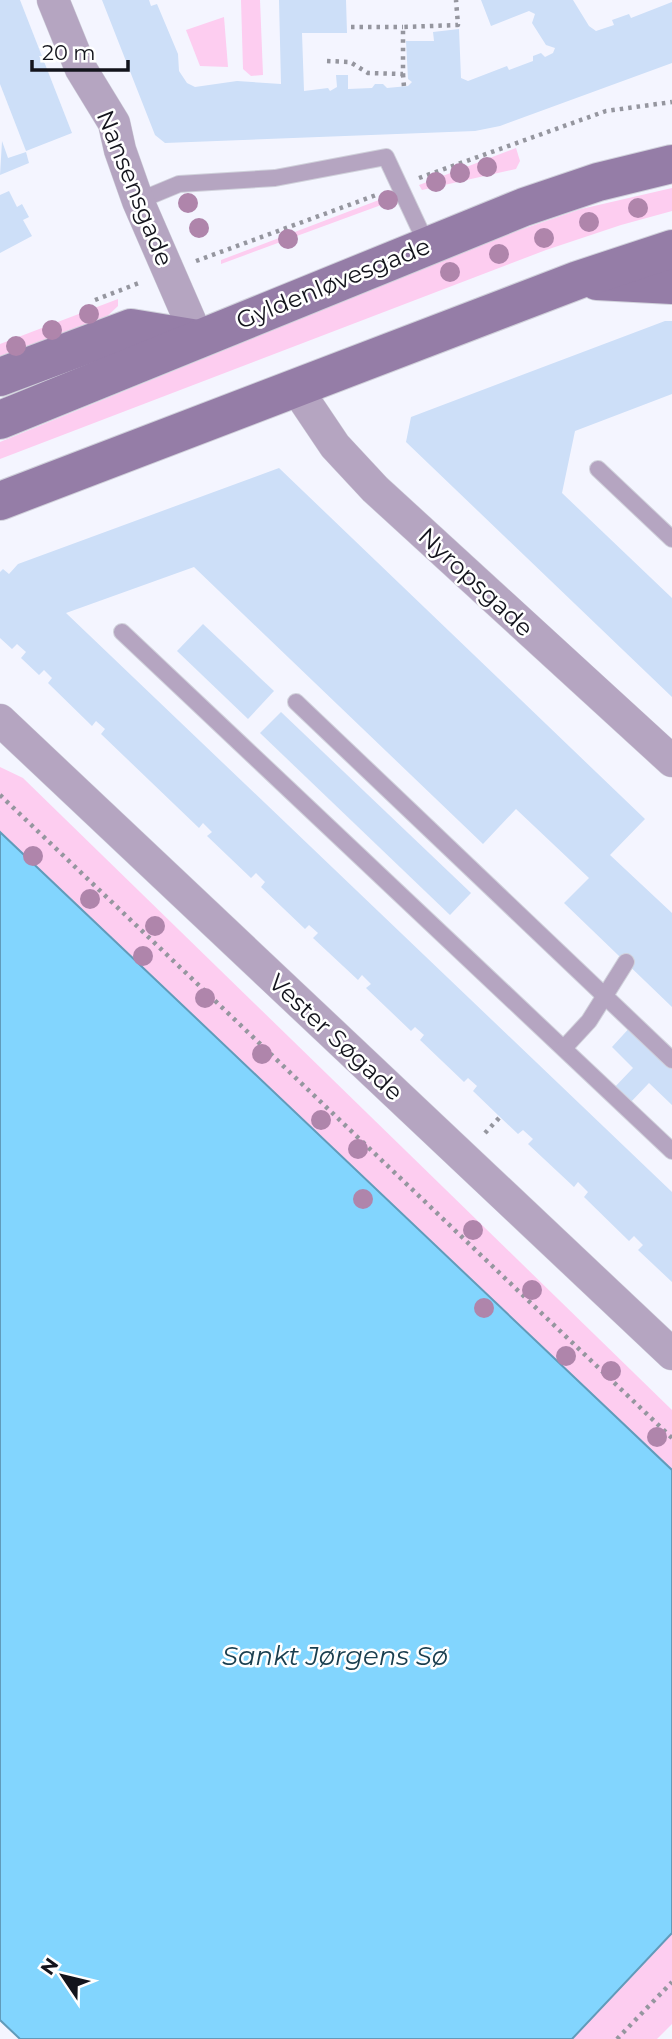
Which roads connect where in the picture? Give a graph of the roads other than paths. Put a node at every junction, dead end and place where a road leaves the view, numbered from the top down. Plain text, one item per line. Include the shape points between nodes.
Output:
1 (54, 0) edge
2 (672, 164) edge
3 (138, 201) junction
4 (427, 245) junction
5 (672, 249) edge
6 (578, 280) junction
7 (672, 285) edge
8 (198, 339) junction
9 (0, 377) edge
10 (296, 388) junction
11 (0, 420) edge
12 (598, 469) dead end
13 (0, 501) edge
14 (672, 539) edge
15 (122, 632) dead end
16 (296, 702) dead end
17 (0, 720) edge
18 (672, 761) edge
19 (625, 962) dead end
20 (604, 996) junction
21 (564, 1048) junction
22 (672, 1060) edge
23 (672, 1151) edge
24 (672, 1354) edge

1 - 3 street, Nansensgade via 81,69 114,123
2 - 4 street, Gyldenløvesgade via 598,182
3 - 4 lane via 178,184 275,178 386,157
3 - 8 street, Nansensgade
4 - 8 street, Gyldenløvesgade
5 - 6 street
6 - 7 street
6 - 10 street
8 - 9 street via 131,328
8 - 11 street, Gyldenløvesgade
10 - 13 street
10 - 18 street, Nyropsgade via 335,446 375,489
12 - 14 lane
15 - 21 lane
16 - 20 lane
17 - 24 street, Vester Søgade
19 - 20 lane
20 - 21 lane
20 - 22 lane
21 - 23 lane

